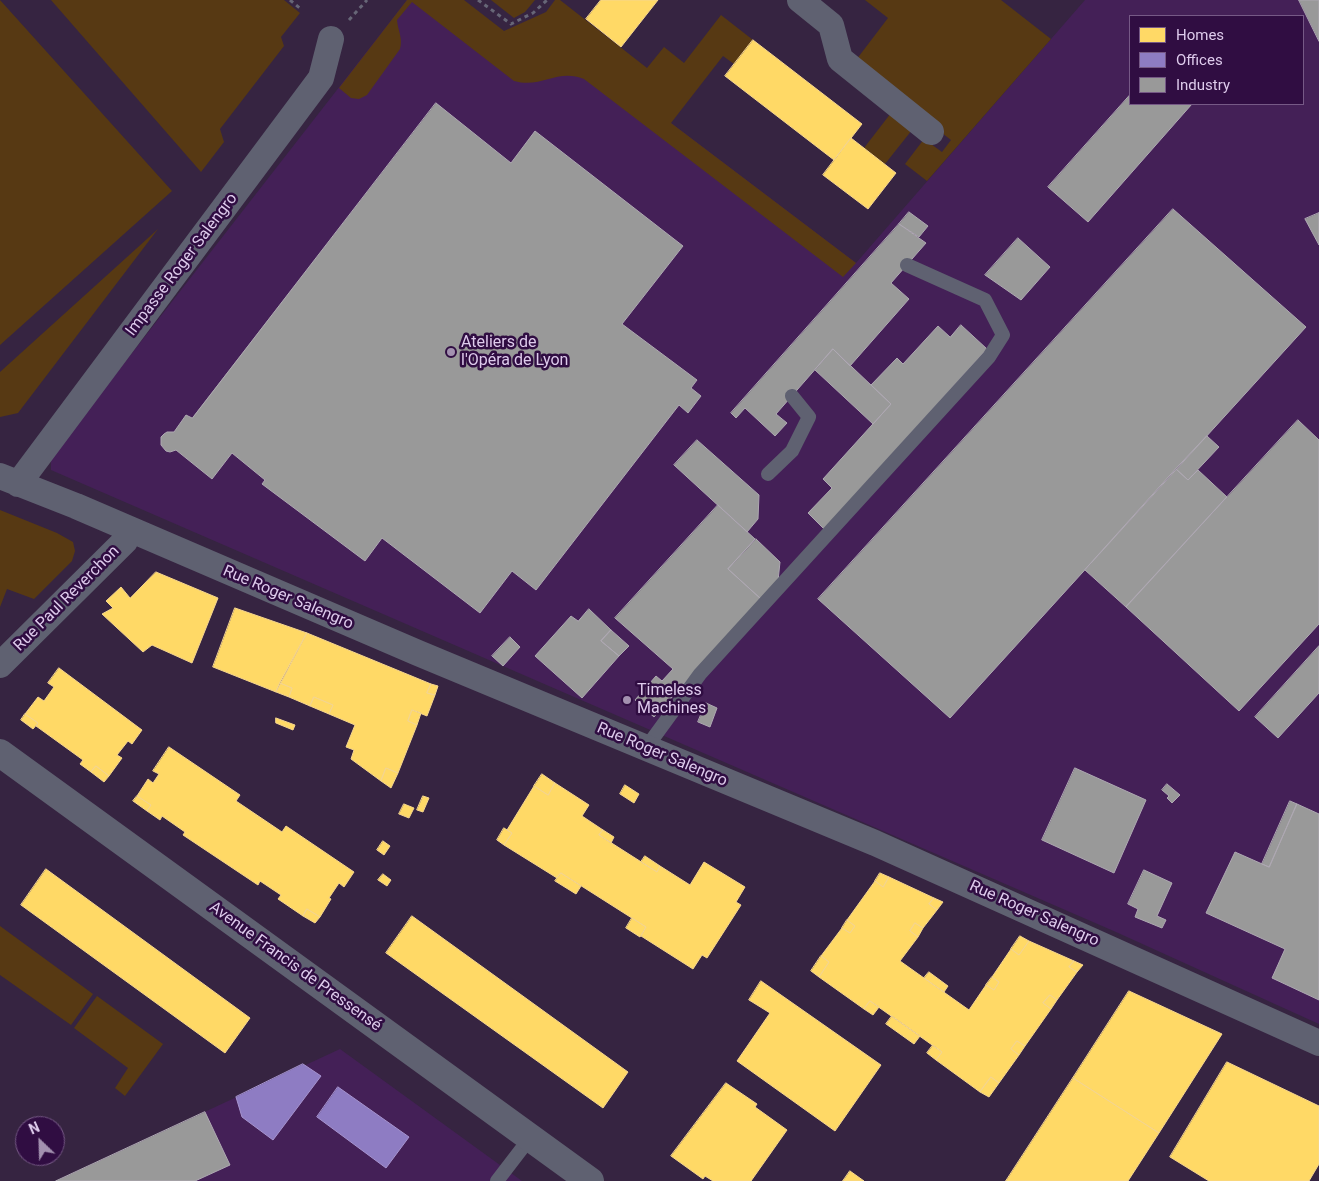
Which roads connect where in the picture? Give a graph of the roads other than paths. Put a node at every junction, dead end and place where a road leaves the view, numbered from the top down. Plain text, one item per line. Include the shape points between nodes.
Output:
1 (800, 0) edge
2 (331, 39) dead end
3 (932, 132) dead end
4 (907, 265) dead end
5 (792, 396) dead end
6 (768, 474) dead end
7 (9, 480) edge
8 (130, 530) junction
9 (0, 665) edge
10 (646, 748) junction
11 (0, 753) edge
12 (1319, 1043) edge
13 (530, 1138) junction
14 (497, 1181) edge
15 (590, 1181) edge

1 - 3 street via 831,25 840,58
2 - 7 street, Impasse Roger Salengro via 321,78 30,465
4 - 10 lane via 985,300 1003,336 989,356 700,674
5 - 6 lane via 809,417 792,451
7 - 8 street, Rue Roger Salengro
8 - 9 street, Rue Paul Reverchon via 125,541
8 - 10 street, Rue Roger Salengro
10 - 12 street, Rue Roger Salengro via 875,843
11 - 13 street, Avenue Francis de Pressensé
13 - 14 lane
13 - 15 street, Avenue Francis de Pressensé

